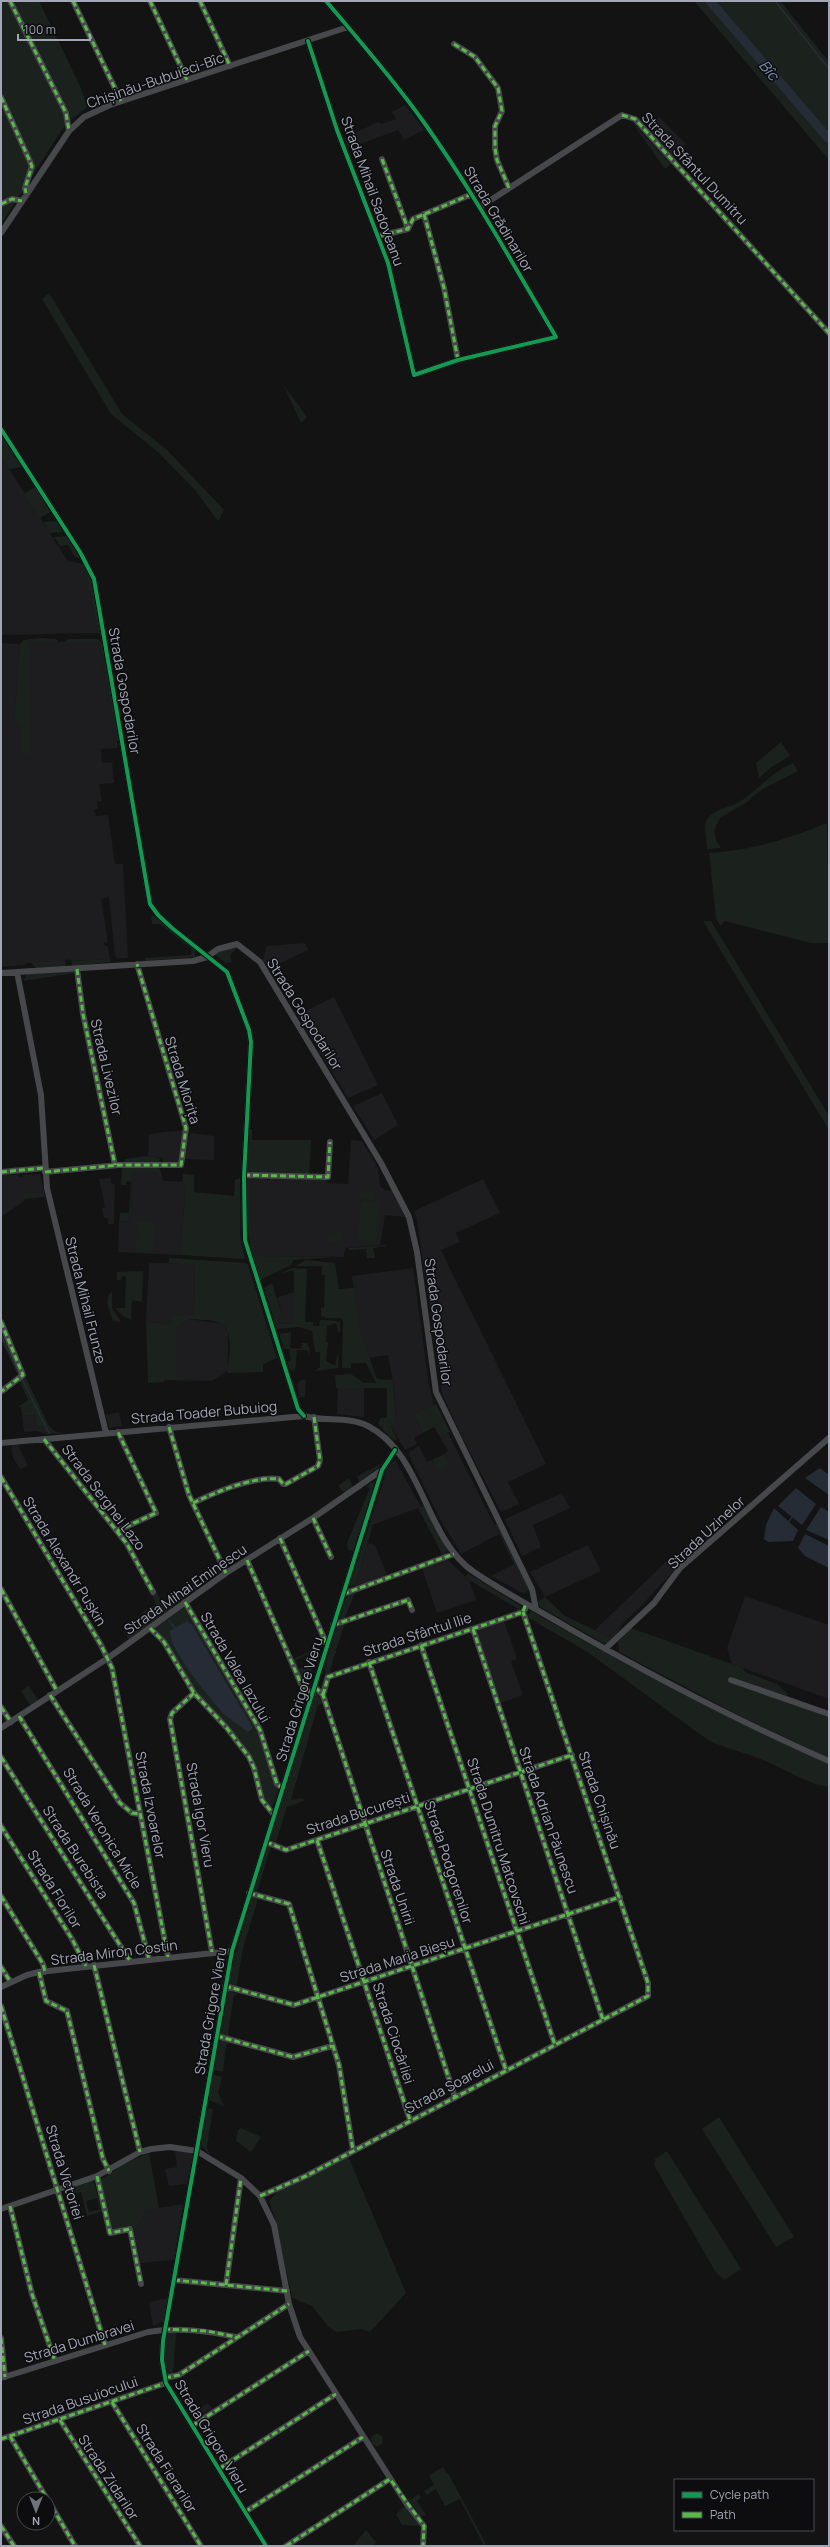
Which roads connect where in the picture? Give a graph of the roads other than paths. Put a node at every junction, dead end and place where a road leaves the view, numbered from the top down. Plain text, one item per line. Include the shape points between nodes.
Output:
1 (10, 1) edge
2 (73, 1) edge
3 (150, 1) edge
4 (200, 1) edge
5 (326, 1) edge
6 (348, 27) junction
7 (308, 41) junction
8 (454, 44) dead end
9 (230, 66) junction
10 (187, 80) junction
11 (1, 97) edge
12 (121, 101) junction
13 (69, 131) junction
14 (382, 159) dead end
15 (509, 188) junction
16 (26, 193) junction
17 (472, 194) junction
18 (22, 201) junction
19 (1, 204) edge
20 (480, 207) junction
21 (424, 214) junction
22 (408, 229) junction
23 (1, 233) edge
24 (379, 236) junction
25 (829, 334) edge
26 (458, 360) junction
27 (414, 374) joint
28 (1, 429) edge
29 (207, 957) junction
30 (137, 964) junction
31 (77, 969) junction
32 (17, 972) junction
33 (1, 973) edge
34 (330, 1142) dead end
35 (117, 1165) junction
36 (44, 1170) junction
37 (1, 1172) edge
38 (244, 1175) junction
39 (1, 1322) edge
40 (1, 1391) edge
41 (304, 1416) junction
42 (314, 1418) junction
43 (169, 1427) junction
44 (118, 1432) junction
45 (106, 1433) junction
46 (829, 1438) edge
47 (44, 1439) junction
48 (1, 1443) edge
49 (395, 1450) junction
50 (382, 1470) junction
51 (1, 1477) edge
52 (194, 1503) junction
53 (313, 1518) junction
54 (117, 1531) junction
55 (280, 1538) junction
56 (454, 1554) junction
57 (331, 1557) dead end
58 (247, 1560) junction
59 (226, 1573) junction
60 (1, 1588) edge
61 (153, 1592) dead end
62 (343, 1594) junction
63 (185, 1602) junction
64 (526, 1604) junction
65 (536, 1609) junction
66 (412, 1610) dead end
67 (523, 1612) junction
68 (333, 1625) junction
69 (150, 1628) junction
70 (472, 1629) junction
71 (328, 1645) junction
72 (421, 1646) junction
73 (605, 1649) junction
74 (108, 1658) junction
75 (369, 1662) junction
76 (731, 1680) dead end
77 (315, 1687) junction
78 (57, 1691) junction
79 (194, 1693) junction
80 (313, 1694) junction
81 (50, 1695) junction
82 (323, 1695) junction
83 (1, 1707) edge
84 (829, 1714) edge
85 (19, 1716) junction
86 (11, 1722) junction
87 (1, 1728) edge
88 (572, 1755) junction
89 (1, 1757) edge
90 (829, 1761) edge
91 (521, 1772) junction
92 (282, 1788) junction
93 (469, 1789) junction
94 (418, 1806) junction
95 (139, 1814) junction
96 (274, 1815) junction
97 (364, 1824) junction
98 (1, 1826) edge
99 (317, 1840) junction
100 (266, 1842) junction
101 (249, 1893) junction
102 (1, 1896) edge
103 (620, 1897) junction
104 (568, 1914) junction
105 (517, 1932) junction
106 (465, 1949) junction
107 (232, 1951) junction
108 (212, 1952) junction
109 (168, 1957) junction
110 (148, 1959) junction
111 (130, 1961) junction
112 (94, 1965) junction
113 (86, 1966) junction
114 (412, 1966) junction
115 (1, 1967) edge
116 (42, 1972) junction
117 (10, 1981) junction
118 (364, 1982) junction
119 (1, 1986) edge
120 (226, 1986) junction
121 (648, 1996) joint
122 (317, 1998) junction
123 (1, 2006) edge
124 (603, 2020) junction
125 (217, 2036) junction
126 (555, 2045) junction
127 (332, 2046) junction
128 (506, 2070) junction
129 (456, 2097) junction
130 (410, 2120) junction
131 (197, 2150) junction
132 (353, 2150) junction
133 (140, 2152) junction
134 (109, 2171) junction
135 (97, 2176) junction
136 (241, 2178) junction
137 (59, 2190) junction
138 (260, 2196) junction
139 (10, 2206) junction
140 (1, 2209) edge
141 (174, 2280) junction
142 (141, 2284) dead end
143 (226, 2285) junction
144 (287, 2291) junction
145 (289, 2304) junction
146 (164, 2329) junction
147 (236, 2337) junction
148 (1, 2338) edge
149 (105, 2345) junction
150 (309, 2351) junction
151 (55, 2361) junction
152 (3, 2378) edge
153 (166, 2380) junction
154 (336, 2394) junction
155 (112, 2402) junction
156 (60, 2420) junction
157 (192, 2426) junction
158 (10, 2436) junction
159 (363, 2437) junction
160 (1, 2439) edge
161 (219, 2469) junction
162 (390, 2479) junction
163 (43, 2491) edge
164 (245, 2512) junction
165 (56, 2514) edge
166 (1, 2526) edge
167 (14, 2546) edge
168 (75, 2546) edge
169 (140, 2546) edge
170 (201, 2546) edge
171 (266, 2546) edge
172 (286, 2546) edge
173 (422, 2546) edge

1 - 13 street via 66,113
2 - 12 street
3 - 10 street
4 - 9 street
5 - 6 street, Strada Grădinarilor
6 - 7 street, Chișinău-Bubuieci-Bîc
6 - 17 street, Strada Grădinarilor via 414,108
7 - 9 street, Chișinău-Bubuieci-Bîc
7 - 24 street, Strada Mihail Sadoveanu via 337,130
8 - 15 street, Strada Grădinarilor via 475,57 498,88 502,111 495,126 494,148
9 - 10 street, Chișinău-Bubuieci-Bîc
10 - 12 street, Chișinău-Bubuieci-Bîc
11 - 16 street via 32,166 25,188
12 - 13 street, Chișinău-Bubuieci-Bîc via 91,113
13 - 16 street, Chișinău-Bubuieci-Bîc
14 - 22 street
15 - 20 street, Strada Sfântul Dumitru
15 - 25 street, Strada Sfântul Dumitru via 622,115 631,117 681,168
16 - 18 street, Chișinău-Bubuieci-Bîc
17 - 20 street, Strada Grădinarilor
17 - 21 street, Strada Grădinarilor
18 - 19 street via 12,199
18 - 23 street, Chișinău-Bubuieci-Bîc
20 - 26 street, Strada Grădinarilor via 556,337
21 - 22 street, Strada Grădinarilor via 413,219
21 - 26 street via 444,288
22 - 24 street
24 - 27 street, Strada Mihail Sadoveanu via 395,284
26 - 27 street, Strada Grădinarilor
28 - 29 street, Strada Gospodarilor via 80,552 94,579 150,904 158,915
29 - 30 street via 193,961
29 - 38 street via 230,976 250,1036
29 - 65 street, Strada Gospodarilor via 218,948 237,944 260,962 378,1156 404,1205 415,1238 436,1392 530,1586
30 - 31 street
30 - 35 street, Strada Miorița via 186,1134 180,1166
31 - 32 street
31 - 35 street, Strada Livezilor via 84,1021
32 - 33 street
32 - 36 street, Strada Mihail Frunze via 41,1095
34 - 38 street via 328,1177
35 - 36 street
36 - 37 street
36 - 45 street, Strada Mihail Frunze
38 - 41 street via 244,1229 248,1250 298,1408
39 - 40 street via 23,1374
41 - 42 street, Strada Toader Bubuiog
41 - 43 street, Strada Toader Bubuiog
42 - 49 street, Strada Toader Bubuiog via 368,1425
42 - 52 street via 320,1460 318,1466 286,1484 279,1479 262,1480 219,1491
43 - 44 street, Strada Toader Bubuiog
43 - 52 street via 181,1471
44 - 45 street, Strada Toader Bubuiog
44 - 54 street via 156,1513
45 - 47 street, Strada Toader Bubuiog
46 - 73 street, Strada Uzinelor via 680,1568 654,1603
47 - 48 street, Strada Toader Bubuiog
47 - 54 street, Strada Serghei Lazo
49 - 50 street, Strada Grigore Vieru
49 - 56 street, Strada Toader Bubuiog
50 - 53 street, Strada Mihai Eminescu
50 - 62 street, Strada Grigore Vieru
51 - 74 street, Strada Alexandr Pușkin
52 - 59 street
53 - 55 street, Strada Mihai Eminescu
53 - 57 street
54 - 61 street, Strada Serghei Lazo
55 - 58 street, Strada Mihai Eminescu
55 - 71 street
56 - 62 street
56 - 64 street, Strada Toader Bubuiog via 474,1572
58 - 59 street, Strada Mihai Eminescu
58 - 80 street via 302,1686
59 - 63 street, Strada Mihai Eminescu
60 - 78 street
62 - 68 street, Strada Grigore Vieru
63 - 69 street, Strada Mihai Eminescu
63 - 92 street, Strada Valea Iazului via 260,1730 277,1784
64 - 65 street, Strada Toader Bubuiog
64 - 67 street
65 - 73 street
66 - 68 street via 408,1600
67 - 70 street, Strada Sfântul Ilie
67 - 88 street, Strada Chișinău
68 - 71 street, Strada Grigore Vieru
69 - 74 street, Strada Mihai Eminescu
69 - 79 street via 164,1642
70 - 72 street, Strada Sfântul Ilie
70 - 91 street, Strada Adrian Păunescu
71 - 77 street, Strada Grigore Vieru
72 - 75 street, Strada Sfântul Ilie
72 - 93 street, Strada Dumitru Matcovschi
73 - 90 street via 737,1718
74 - 78 street, Strada Mihai Eminescu
74 - 95 street, Strada Izvoarelor via 114,1677
75 - 82 street, Strada Sfântul Ilie via 328,1676
75 - 94 street, Strada Podgorenilor
76 - 84 street
77 - 80 street, Strada Grigore Vieru
77 - 82 street, Strada Unirii
78 - 81 street, Strada Mihai Eminescu
79 - 96 street via 226,1727 249,1757 262,1800
79 - 108 street, Strada Igor Vieru via 172,1713 170,1719
80 - 92 street, Strada Grigore Vieru
81 - 85 street, Strada Mihai Eminescu
81 - 95 street via 120,1803 132,1813
82 - 97 street, Strada Unirii
83 - 86 street
85 - 86 street, Strada Mihai Eminescu
85 - 110 street, Strada Veronica Micle via 134,1903
86 - 87 street, Strada Mihai Eminescu
88 - 91 street, Strada București
88 - 103 street, Strada Chișinău
89 - 111 street, Strada Burebista
91 - 93 street, Strada București
91 - 104 street, Strada Adrian Păunescu
92 - 96 street, Strada Grigore Vieru
93 - 94 street, Strada București
93 - 105 street, Strada Dumitru Matcovschi
94 - 97 street, Strada București
94 - 106 street, Strada Podgorenilor
95 - 109 street, Strada Izvoarelor
96 - 100 street, Strada Grigore Vieru
97 - 99 street, Strada București
97 - 114 street, Strada Unirii
98 - 113 street, Strada Florilor via 72,1939
99 - 100 street, Strada București via 286,1850
99 - 118 street, Strada Ciocârliei
100 - 101 street, Strada Grigore Vieru
101 - 107 street, Strada Grigore Vieru
101 - 122 street via 289,1904
102 - 116 street via 43,1964
103 - 104 street, Strada Maria Bieșu
103 - 121 street, Strada Chișinău via 649,1985
104 - 105 street, Strada Maria Bieșu
104 - 124 street, Strada Adrian Păunescu
105 - 106 street, Strada Maria Bieșu
105 - 126 street, Strada Dumitru Matcovschi
106 - 114 street, Strada Maria Bieșu
106 - 128 street, Strada Podgorenilor
107 - 108 street, Strada Miron Costin
107 - 120 street, Strada Grigore Vieru
108 - 109 street, Strada Miron Costin
109 - 110 street, Strada Miron Costin
110 - 111 street, Strada Miron Costin
111 - 112 street, Strada Miron Costin
112 - 113 street, Strada Miron Costin
112 - 133 street
113 - 116 street, Strada Miron Costin
114 - 118 street, Strada Maria Bieșu
114 - 129 street, Strada Unirii
115 - 117 street
116 - 117 street, Strada Miron Costin
116 - 134 street via 46,2001 67,2011 103,2159
117 - 119 street, Strada Miron Costin
118 - 122 street, Strada Maria Bieșu
118 - 130 street, Strada Ciocârliei
120 - 122 street, Strada Maria Bieșu via 290,2005
120 - 125 street, Strada Grigore Vieru
121 - 124 street, Strada Soarelui
122 - 127 street
123 - 137 street, Strada Victoriei
124 - 126 street, Strada Soarelui
125 - 127 street via 293,2057
125 - 131 street, Strada Grigore Vieru
126 - 128 street, Strada Soarelui
127 - 132 street via 342,2079
128 - 129 street, Strada Soarelui
129 - 130 street, Strada Soarelui
130 - 132 street, Strada Soarelui
131 - 133 street via 170,2148
131 - 136 street
131 - 141 street, Strada Grigore Vieru
132 - 138 street, Strada Soarelui via 306,2176
133 - 134 street
134 - 135 street
135 - 137 street
135 - 142 street via 110,2234 130,2229
136 - 138 street
136 - 143 street
137 - 139 street
137 - 149 street, Strada Victoriei
138 - 144 street via 274,2225
139 - 140 street
139 - 151 street via 32,2294
141 - 143 street
141 - 146 street, Strada Grigore Vieru
143 - 144 street
144 - 145 street
145 - 147 street, Strada Busuiocului
145 - 150 street via 300,2337
146 - 147 street, Strada Dumbravei
146 - 149 street, Strada Dumbravei
146 - 153 street, Strada Grigore Vieru via 162,2353
147 - 153 street, Strada Busuiocului via 179,2375
148 - 152 street
149 - 151 street, Strada Dumbravei
150 - 154 street
150 - 157 street
151 - 152 street, Strada Dumbravei
153 - 155 street, Strada Busuiocului
153 - 157 street, Strada Grigore Vieru
154 - 159 street
154 - 161 street
155 - 156 street, Strada Busuiocului
155 - 170 street, Strada Fierarilor
156 - 158 street, Strada Busuiocului
156 - 169 street, Strada Zidarilor
157 - 161 street, Strada Grigore Vieru
158 - 160 street, Strada Busuiocului
158 - 163 street
159 - 162 street
159 - 164 street
161 - 164 street, Strada Grigore Vieru
162 - 172 street
162 - 173 street via 424,2526
164 - 171 street, Strada Grigore Vieru
165 - 168 street
166 - 167 street

